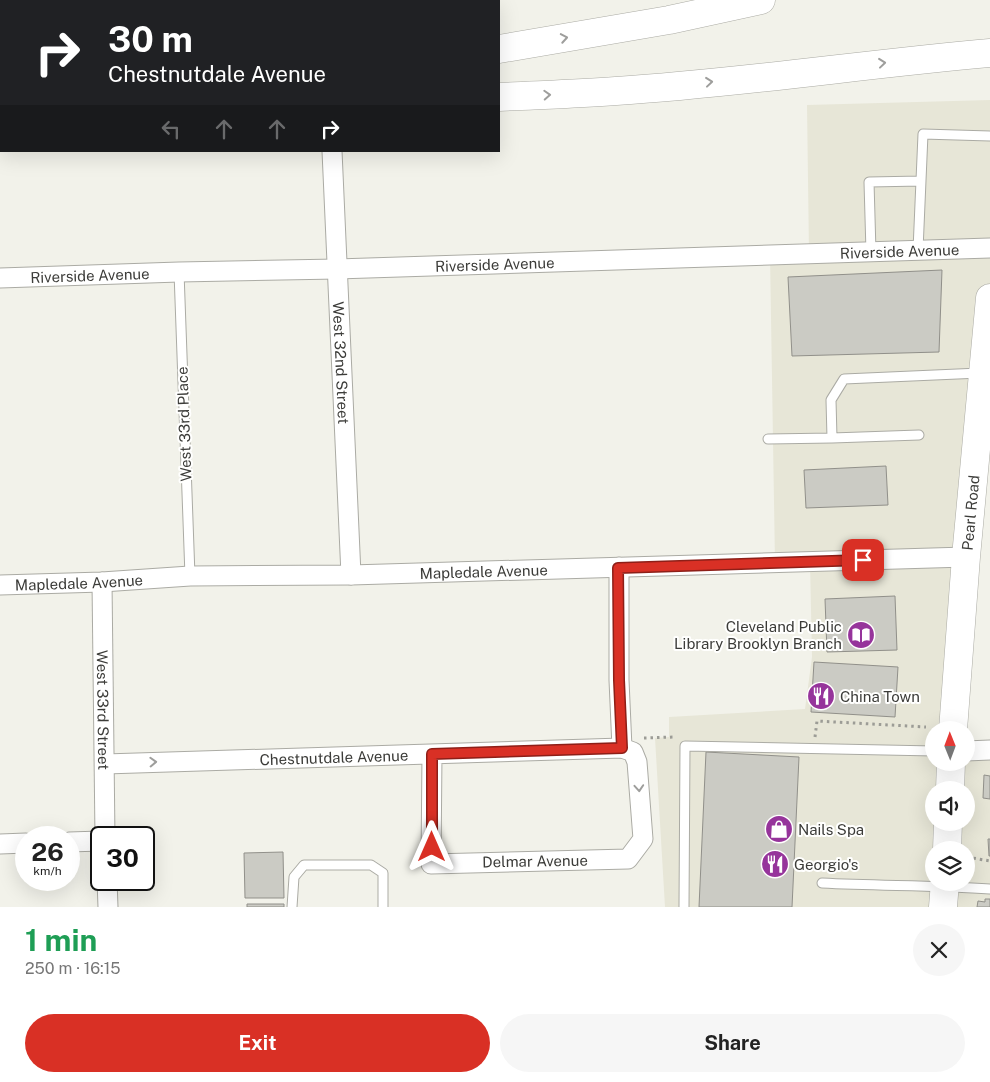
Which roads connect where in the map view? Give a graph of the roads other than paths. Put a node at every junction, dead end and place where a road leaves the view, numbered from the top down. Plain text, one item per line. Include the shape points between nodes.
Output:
1 (761, 0) edge
2 (500, 49) edge
3 (990, 54) edge
4 (500, 97) edge
5 (990, 136) edge
6 (332, 152) edge
7 (921, 181) junction
8 (990, 248) edge
9 (918, 250) junction
10 (871, 252) junction
11 (337, 269) junction
12 (179, 272) junction
13 (0, 278) edge
14 (990, 298) edge
15 (983, 373) junction
16 (920, 435) dead end
17 (832, 438) junction
18 (768, 439) dead end
19 (966, 557) junction
20 (618, 568) junction
21 (351, 575) junction
22 (190, 576) junction
23 (102, 582) junction
24 (0, 585) edge
25 (954, 721) edge
26 (622, 748) junction
27 (990, 750) edge
28 (925, 751) edge
29 (975, 751) edge
30 (432, 754) junction
31 (105, 764) junction
32 (105, 826) edge
33 (15, 843) edge
34 (0, 844) edge
35 (822, 883) dead end
36 (990, 890) edge
37 (107, 891) edge
38 (944, 892) edge
39 (108, 907) edge
40 (292, 907) edge
41 (383, 907) edge
42 (684, 907) edge

2 -> 1 main road via 670,20
4 -> 3 main road via 660,87
5 - 7 lane via 923,134
6 - 11 street, West 32nd Street
7 - 9 lane
7 - 10 lane via 869,182
8 - 9 street, Riverside Avenue
9 - 10 street, Riverside Avenue
10 - 11 street, Riverside Avenue
11 - 12 street, Riverside Avenue
11 - 21 street, West 32nd Street
12 - 13 street, Riverside Avenue
12 - 22 lane, West 33rd Place
14 - 15 main road, Pearl Road
15 - 17 lane via 844,379 831,400
15 - 19 main road, Pearl Road
16 - 17 lane
17 - 18 lane
19 - 20 street, Mapledale Avenue
19 - 25 main road, Pearl Road
20 - 21 street, Mapledale Avenue
20 - 26 street
21 - 22 street, Mapledale Avenue
22 - 23 street, Mapledale Avenue
23 - 24 street, Mapledale Avenue
23 - 31 street, West 33rd Street
26 - 30 street, Chestnutdale Avenue
26 -> 30 street, Delmar Avenue via 633,752 638,762 643,839 628,859 432,864
27 - 29 street
28 - 42 lane via 685,746
31 -> 30 street, Chestnutdale Avenue
31 - 32 street, West 33rd Street
33 - 34 street
35 - 38 lane
36 - 38 lane
37 - 39 street
40 - 41 lane via 294,877 304,865 371,865 383,873

